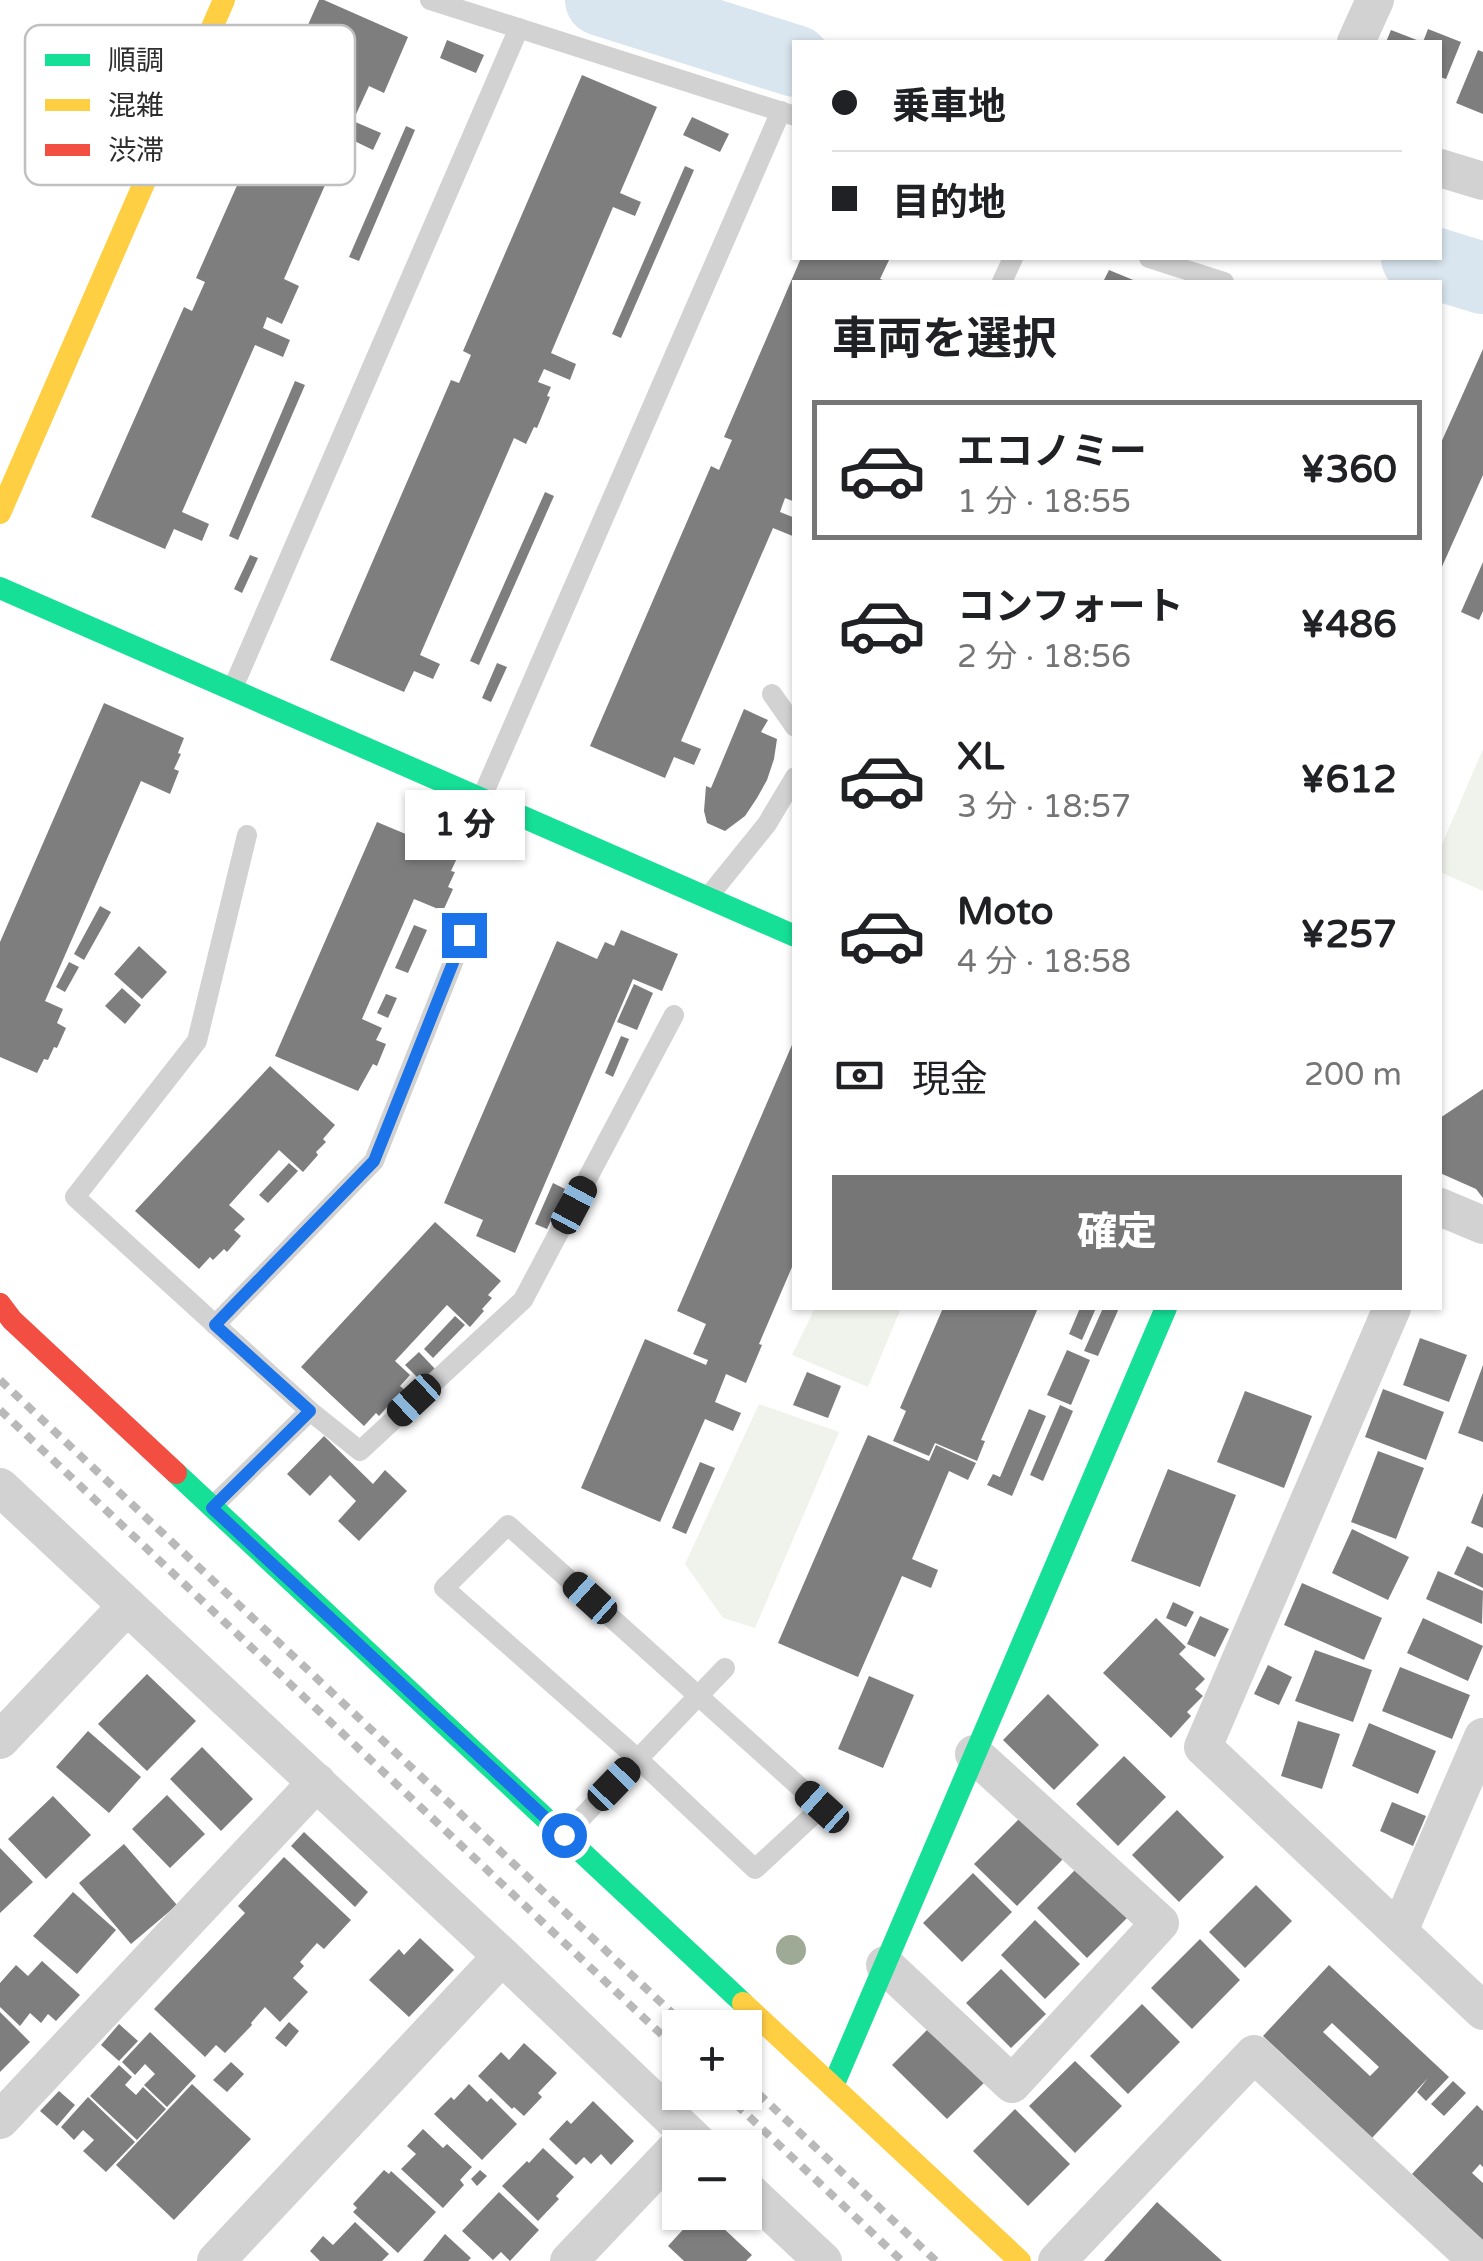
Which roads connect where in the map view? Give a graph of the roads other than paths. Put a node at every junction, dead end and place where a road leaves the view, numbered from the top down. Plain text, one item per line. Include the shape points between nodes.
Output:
1 (224, 0) edge
2 (430, 0) edge
3 (1375, 0) edge
4 (213, 25) edge
5 (519, 28) junction
6 (1357, 40) edge
7 (788, 114) edge
8 (1442, 169) edge
9 (1483, 182) edge
10 (143, 185) edge
11 (1155, 260) edge
12 (1212, 280) edge
13 (0, 513) edge
14 (0, 588) edge
15 (232, 690) junction
16 (772, 694) dead end
17 (792, 723) edge
18 (792, 783) edge
19 (482, 799) junction
20 (248, 836) dead end
21 (708, 898) junction
22 (464, 935) dead end
23 (792, 935) edge
24 (674, 1016) dead end
25 (1442, 1208) edge
26 (1483, 1226) edge
27 (0, 1304) edge
28 (1165, 1310) edge
29 (1391, 1310) edge
30 (215, 1325) junction
31 (310, 1411) junction
32 (0, 1487) edge
33 (212, 1508) junction
34 (128, 1606) junction
35 (725, 1668) dead end
36 (698, 1696) junction
37 (1483, 1737) edge
38 (0, 1740) edge
39 (974, 1754) junction
40 (638, 1759) junction
41 (317, 1782) junction
42 (564, 1835) junction
43 (1398, 1931) junction
44 (502, 1956) junction
45 (885, 1964) junction
46 (1483, 2011) edge
47 (832, 2086) junction
48 (0, 2120) edge
49 (684, 2130) edge
50 (662, 2173) edge
51 (762, 2204) edge
52 (216, 2261) edge
53 (570, 2261) edge
54 (823, 2261) edge
55 (1020, 2261) edge
56 (1057, 2261) edge
57 (1478, 2261) edge

1 - 4 street
2 - 5 lane
3 - 6 street
5 - 7 lane
5 - 15 lane
7 - 19 lane
8 - 9 street
10 - 13 street
11 - 12 lane
14 - 15 street
15 - 19 street
16 - 17 lane
18 - 21 lane
19 - 21 street
20 - 30 lane via 197,1041 75,1197
21 - 23 street
22 - 30 lane via 374,1161
24 - 31 lane via 524,1300 360,1451
25 - 26 street
27 - 33 street
28 - 39 street
29 - 43 street via 1203,1747
30 - 31 lane
31 - 33 lane
32 - 34 street
33 - 42 street
34 - 38 street
34 - 41 street
35 - 36 lane
36 - 40 lane
36 - 40 lane via 822,1807 755,1870
36 - 40 lane via 508,1525 444,1588
37 - 43 street
39 - 45 street
39 - 45 street via 1160,1923 1012,2084
40 - 42 lane
41 - 44 street
41 - 48 street
42 - 47 street
43 - 46 street
44 - 49 street
44 - 52 street
45 - 47 street
47 - 55 street
50 - 53 street
51 - 54 street
56 - 57 street via 1254,2054

